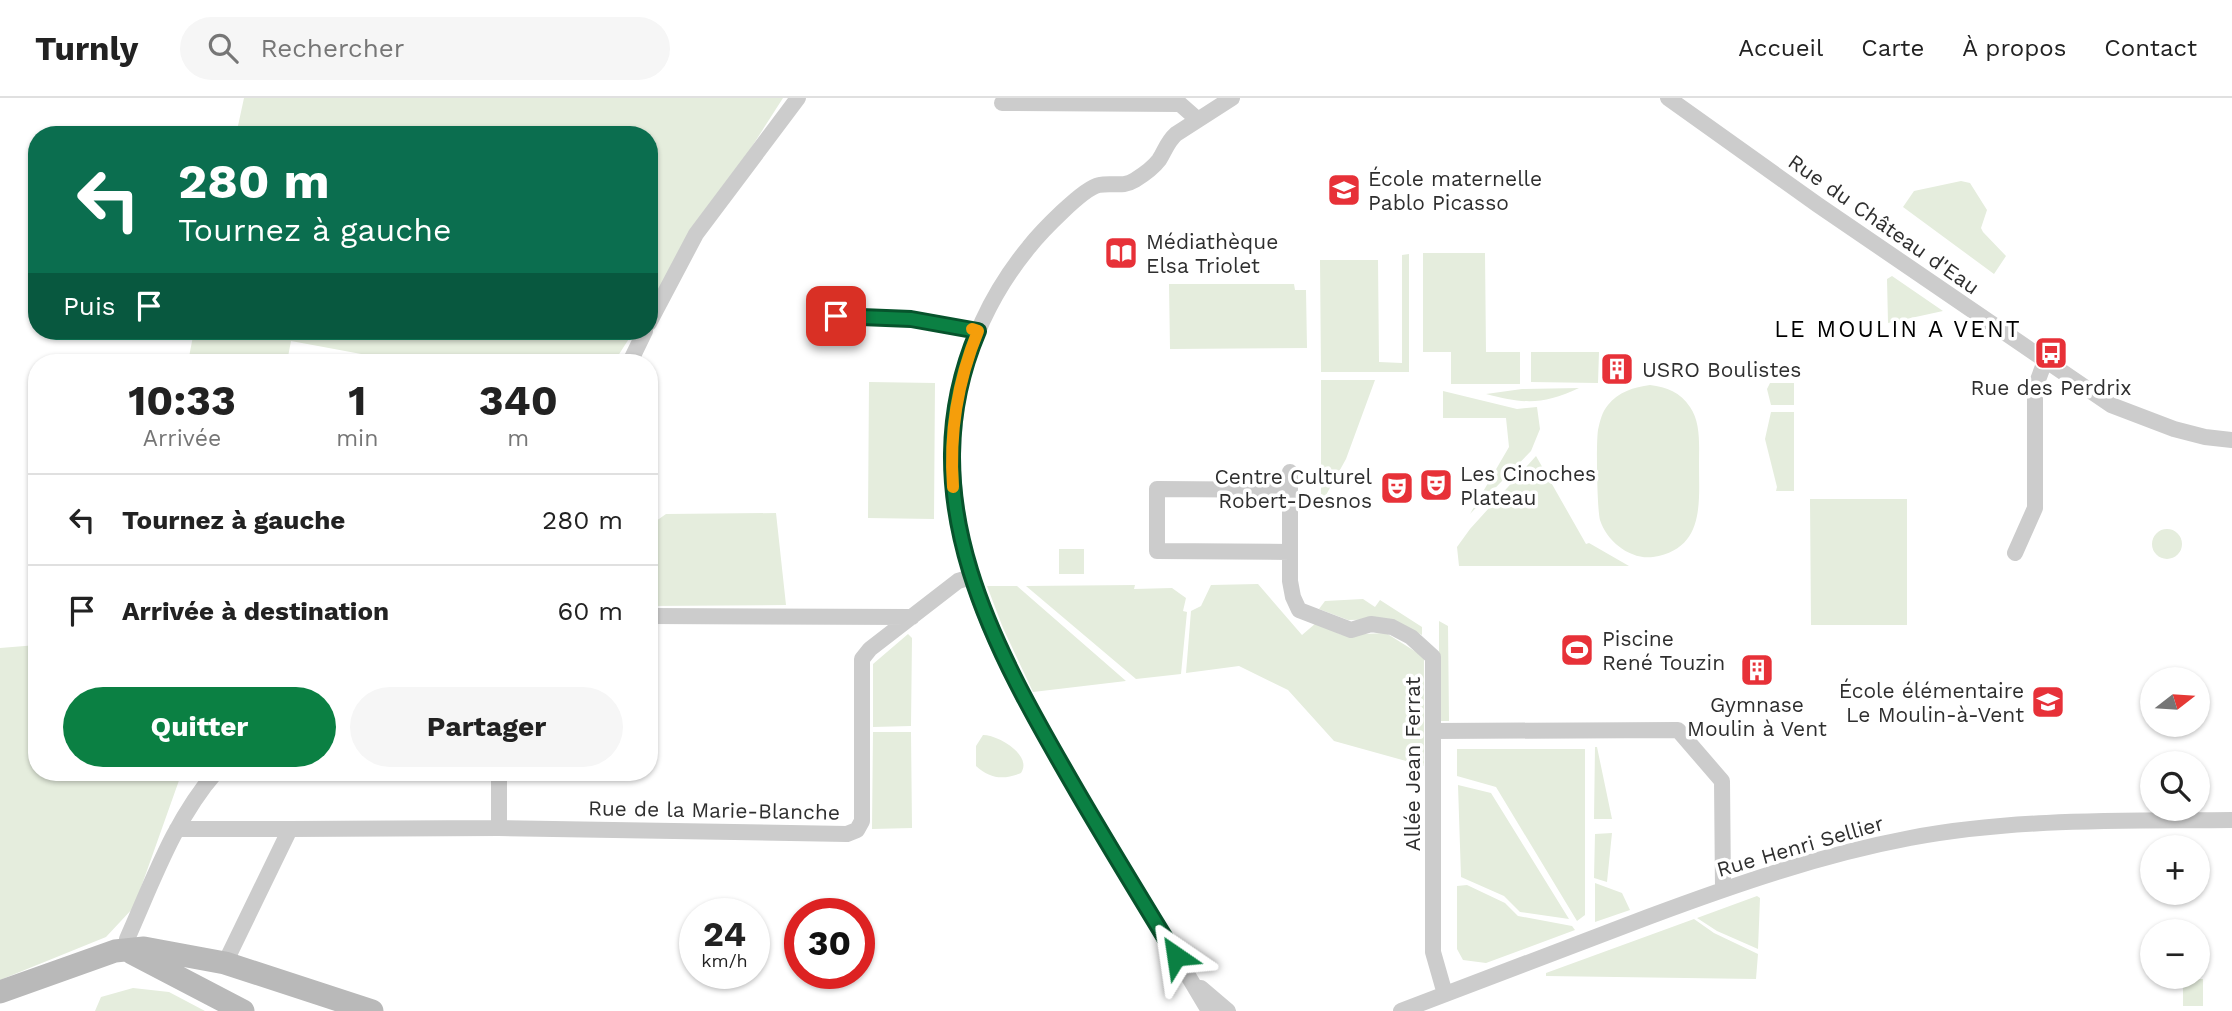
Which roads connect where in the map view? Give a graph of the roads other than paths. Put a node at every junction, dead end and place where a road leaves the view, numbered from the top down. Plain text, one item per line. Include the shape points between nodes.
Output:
1 (798, 98) edge
2 (1232, 98) edge
3 (1668, 98) edge
4 (1002, 103) dead end
5 (1197, 119) junction
6 (658, 306) edge
7 (836, 316) dead end
8 (978, 331) junction
9 (2045, 361) junction
10 (2232, 440) edge
11 (1290, 472) dead end
12 (1290, 490) junction
13 (1290, 552) junction
14 (2015, 553) dead end
15 (971, 577) junction
16 (658, 617) edge
17 (912, 617) junction
18 (1433, 731) junction
19 (208, 781) edge
20 (499, 781) edge
21 (2232, 820) edge
22 (499, 828) junction
23 (177, 829) junction
24 (289, 829) junction
25 (1723, 889) junction
26 (126, 950) junction
27 (225, 963) junction
28 (1191, 980) junction
29 (0, 992) edge
30 (1445, 994) junction
31 (243, 1011) edge
32 (372, 1011) edge
33 (1209, 1011) edge
34 (1228, 1011) edge
35 (1401, 1011) edge

1 - 6 street via 696,234
2 - 5 street
3 - 9 street, Rue du Château d'Eau
4 - 5 street via 1180,104
5 - 8 street via 1168,141 1146,173 1125,185 1091,188 1056,219 1007,278
7 - 8 street via 911,319
8 - 15 street via 965,361 952,465 957,523
9 - 10 street, Rue du Château d'Eau via 2111,405 2137,416 2205,437
9 - 14 street via 2035,388 2035,508
11 - 12 street, Allée Jean Ferrat
12 - 13 street, Allée Jean Ferrat
12 - 13 street via 1157,489 1157,551
13 - 18 street, Allée Jean Ferrat via 1290,581 1299,610 1351,630 1371,624 1392,627 1433,657
15 - 17 street, Rue de la Marie-Blanche via 958,581
15 - 28 street via 996,642 1045,737
16 - 17 street
17 - 22 street, Rue de la Marie-Blanche via 862,659 862,821 852,833
18 - 25 street via 1678,730 1722,781
18 - 30 street, Allée Jean Ferrat via 1433,952
19 - 23 street
20 - 22 street
21 - 25 street, Rue Henri Sellier via 2069,821 1952,832 1854,850
22 - 24 street, Rue de la Marie-Blanche
23 - 24 street, Rue de la Marie-Blanche
23 - 26 street
24 - 27 street
25 - 30 street, Rue Henri Sellier
26 - 27 main road via 144,948
26 - 29 main road
26 - 31 main road
27 - 32 main road
28 - 33 street
28 - 34 street
30 - 35 street, Rue Henri Sellier

